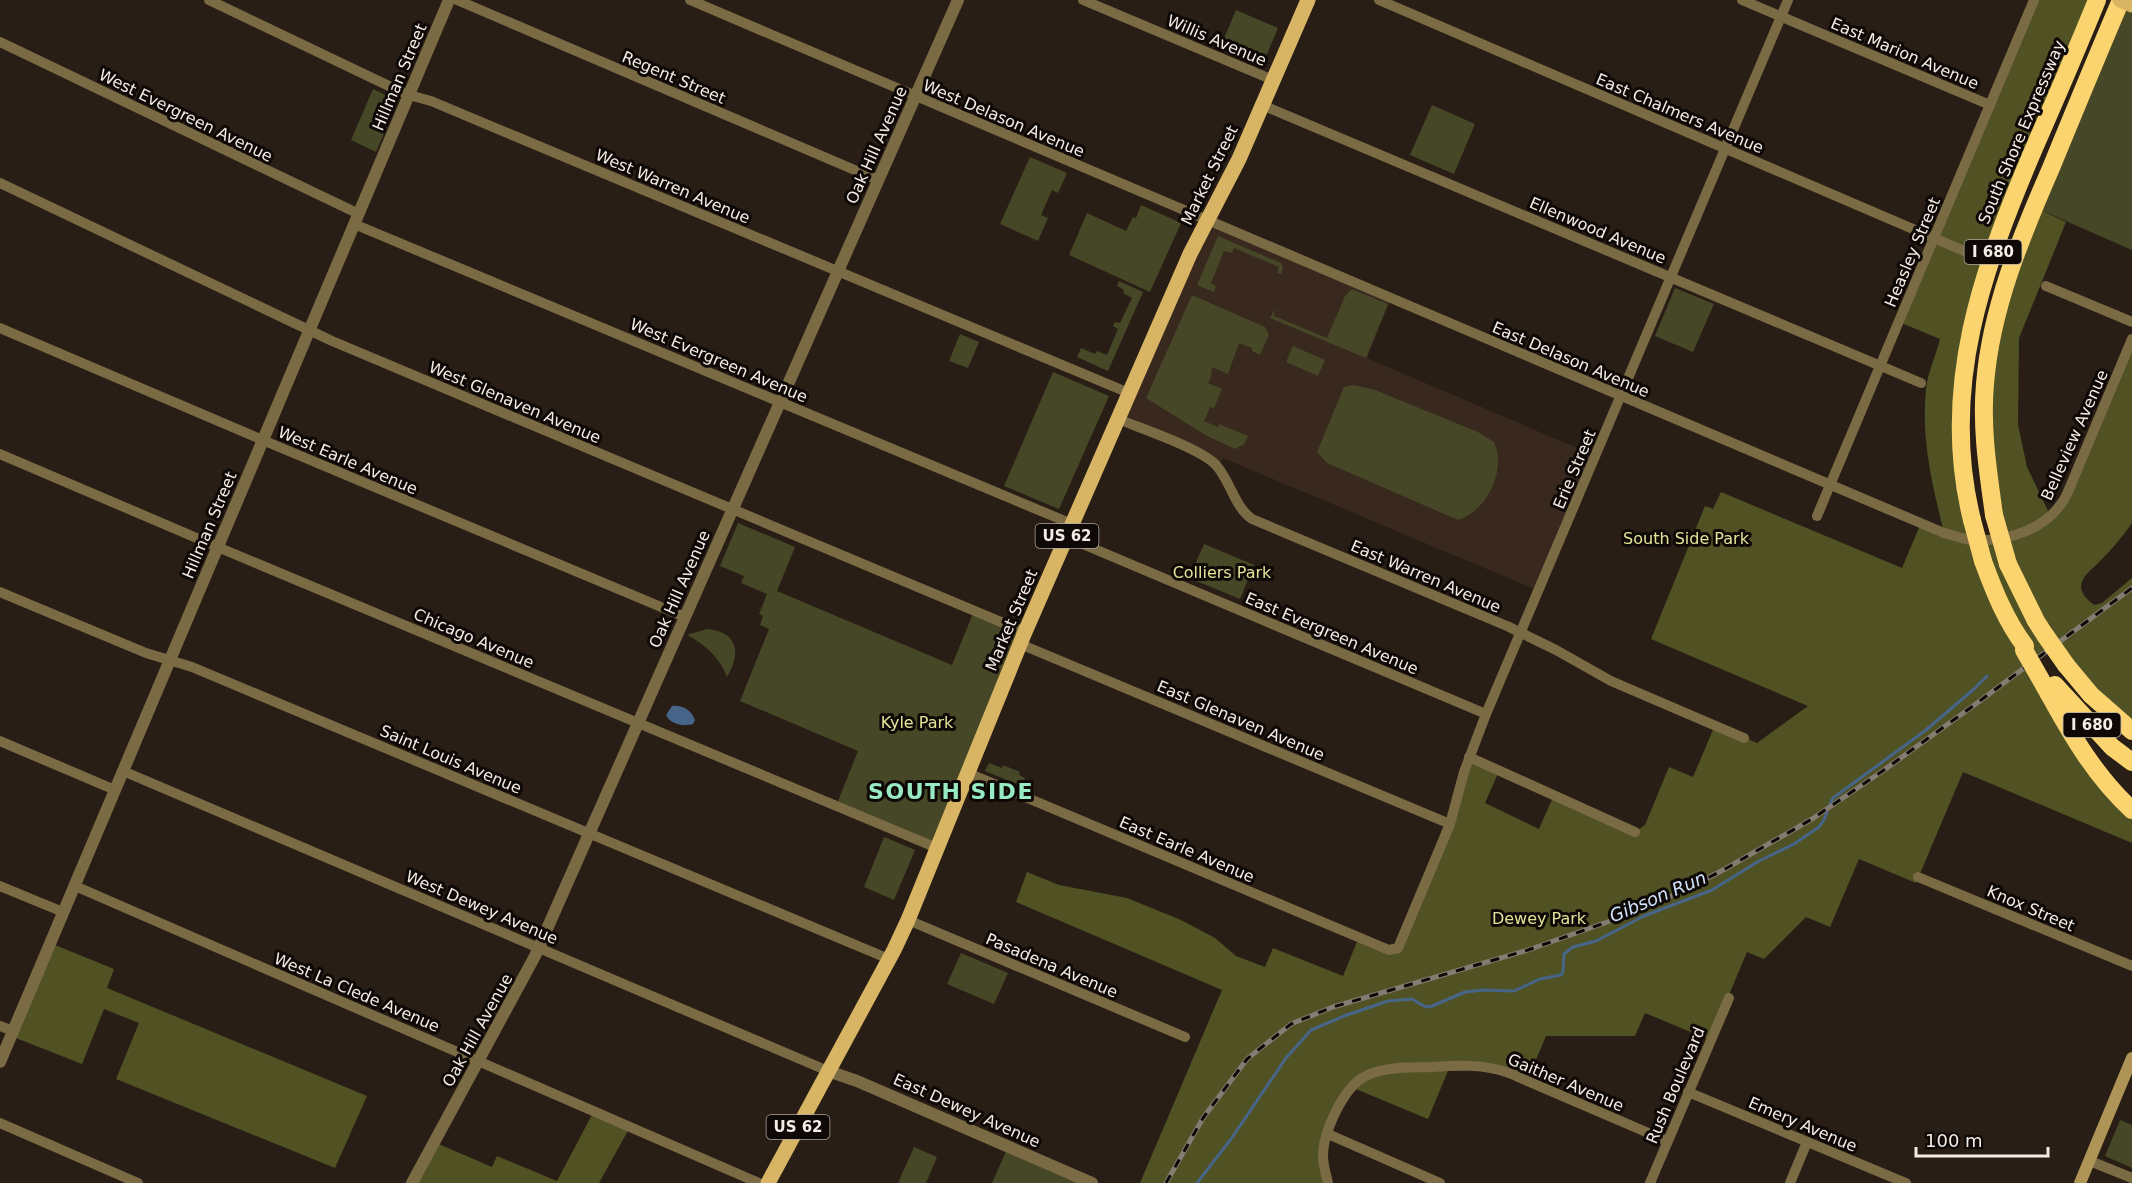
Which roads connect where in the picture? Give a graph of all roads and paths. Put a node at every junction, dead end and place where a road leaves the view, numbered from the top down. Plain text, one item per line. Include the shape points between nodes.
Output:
1 (209, 0) edge
2 (449, 0) edge
3 (457, 0) edge
4 (690, 0) edge
5 (958, 0) edge
6 (1083, 0) edge
7 (1308, 0) edge
8 (1379, 0) edge
9 (1742, 0) edge
10 (1788, 0) edge
11 (2034, 0) edge
12 (2097, 0) edge
13 (2120, 0) edge
14 (2132, 5) edge
15 (1781, 16) junction
16 (0, 42) edge
17 (1273, 80) junction
18 (409, 95) junction
19 (915, 96) junction
20 (1262, 105) junction
21 (1990, 105) junction
22 (1726, 149) junction
23 (878, 180) junction
24 (0, 183) edge
25 (357, 219) junction
26 (1207, 220) junction
27 (1935, 238) junction
28 (1970, 253) dead end
29 (838, 271) junction
30 (1671, 278) junction
31 (2046, 286) dead end
32 (2132, 322) edge
33 (0, 328) edge
34 (309, 331) junction
35 (2132, 339) edge
36 (1881, 366) junction
37 (1921, 383) dead end
38 (1129, 393) junction
39 (1621, 396) junction
40 (781, 402) junction
41 (1118, 419) junction
42 (263, 441) junction
43 (0, 454) edge
44 (1830, 484) junction
45 (733, 510) junction
46 (1817, 516) dead end
47 (1924, 524) joint
48 (1069, 531) junction
49 (218, 548) junction
50 (0, 592) edge
51 (685, 617) junction
52 (1521, 633) junction
53 (1022, 638) junction
54 (170, 660) junction
55 (2052, 689) junction
56 (1486, 714) junction
57 (638, 723) junction
58 (2132, 731) edge
59 (1744, 738) dead end
60 (0, 741) edge
61 (1469, 757) junction
62 (2132, 762) edge
63 (123, 771) junction
64 (968, 773) junction
65 (115, 790) junction
66 (2132, 810) edge
67 (1450, 824) junction
68 (1635, 832) dead end
69 (590, 834) junction
70 (937, 848) junction
71 (1918, 877) dead end
72 (75, 885) junction
73 (0, 886) edge
74 (63, 912) junction
75 (908, 920) junction
76 (539, 948) junction
77 (1395, 950) joint
78 (889, 959) junction
79 (2132, 966) edge
80 (1729, 998) dead end
81 (0, 1026) edge
82 (13, 1031) junction
83 (1185, 1037) dead end
84 (2132, 1058) edge
85 (479, 1061) junction
86 (0, 1062) edge
87 (828, 1071) junction
88 (1688, 1092) junction
89 (0, 1123) edge
90 (1328, 1134) junction
91 (1667, 1141) junction
92 (1807, 1142) junction
93 (2090, 1161) junction
94 (2132, 1179) edge
95 (138, 1183) edge
96 (412, 1183) edge
97 (759, 1183) edge
98 (768, 1183) edge
99 (1092, 1183) edge
100 (1328, 1183) edge
101 (1440, 1183) edge
102 (1650, 1183) edge
103 (1790, 1183) edge
104 (1906, 1183) edge
105 (2080, 1183) edge

1 - 18 street, West Warren Avenue
2 - 18 street, Hillman Street
3 - 23 street, Regent Street
4 - 19 street, West Delason Avenue
5 - 19 street, Oak Hill Avenue
6 - 17 street, Willis Avenue
7 - 17 main road, Market Street / US 62
8 - 22 street, East Chalmers Avenue
9 - 15 street, East Marion Avenue
10 - 15 street, Erie Street
11 - 21 street, Heasley Street
12 - 55 highway, South Shore Expressway / I 680, bridge via 2003,224 1985,275 1963,366 1961,467 1983,561 2001,606
13 - 14 main road, bridge
13 - 58 highway, I 680, bridge via 2006,280 1993,328 1984,427 1994,515 2008,564 2036,621 2066,665
15 - 21 street, East Marion Avenue
15 - 22 street, Erie Street
16 - 25 street, West Evergreen Avenue
17 - 20 main road, Market Street / US 62
18 - 25 street, Hillman Street
18 - 29 street, West Warren Avenue
19 - 23 street, Oak Hill Avenue
19 - 26 street, West Delason Avenue
20 - 26 main road, Market Street / US 62
20 - 30 street, Ellenwood Avenue
21 - 27 street, Heasley Street
22 - 27 street, East Chalmers Avenue
22 - 30 street, Erie Street
23 - 29 street, Oak Hill Avenue
24 - 34 street, West Glenaven Avenue
25 - 34 street, Hillman Street
25 - 40 street, West Evergreen Avenue
26 - 38 main road, Market Street / US 62
26 - 39 street, East Delason Avenue
27 - 28 street, East Chalmers Avenue
27 - 36 street, Heasley Street
29 - 38 street, West Warren Avenue
29 - 40 street, Oak Hill Avenue
30 - 36 street, Ellenwood Avenue
30 - 39 street, Erie Street
31 - 32 street
33 - 42 street, West Earle Avenue
34 - 42 street, Hillman Street
34 - 45 street, West Glenaven Avenue
35 - 47 street, Belleview Avenue via 2067,494 2051,517 2007,537 1971,540
36 - 37 street, Ellenwood Avenue
36 - 44 street, Heasley Street
38 - 41 main road, Market Street / US 62
39 - 44 street, East Delason Avenue
39 - 52 street, Erie Street
40 - 45 street, Oak Hill Avenue
40 - 48 street, West Evergreen Avenue
41 - 48 main road, Market Street / US 62
41 - 52 street, East Warren Avenue via 1206,457 1221,472 1241,510 1252,519
42 - 49 street, Hillman Street
42 - 51 street, West Earle Avenue
43 - 49 street, Chicago Avenue
44 - 46 street, Heasley Street
44 - 47 street, East Delason Avenue
45 - 51 street, Oak Hill Avenue
45 - 53 street, West Glenaven Avenue
48 - 53 main road, Market Street / US 62
48 - 56 street, East Evergreen Avenue
49 - 54 street, Hillman Street
49 - 57 street, Chicago Avenue
50 - 54 street, Saint Louis Avenue
51 - 57 street, Oak Hill Avenue
52 - 56 street, Erie Street
52 - 59 street, East Warren Avenue via 1611,681
53 - 64 main road, Market Street / US 62
53 - 67 street, East Glenaven Avenue
54 - 63 street, Hillman Street
54 - 69 street, Saint Louis Avenue
55 - 62 highway, South Shore Expressway / I 680
55 - 66 highway via 2084,754
56 - 61 street, Erie Street
57 - 69 street, Oak Hill Avenue
57 - 70 street, Chicago Avenue
60 - 65 street
61 - 67 street, Erie Street
61 - 68 street
63 - 65 street, Hillman Street
63 - 76 street, West Dewey Avenue
64 - 70 main road, Market Street / US 62
64 - 77 street, East Earle Avenue
65 - 72 street, Hillman Street
67 - 77 street, Erie Street
69 - 76 street, Oak Hill Avenue
69 - 78 street, Saint Louis Avenue
70 - 75 main road, Market Street / US 62
71 - 79 street, Knox Street
72 - 74 street, Hillman Street
72 - 85 street, West La Clede Avenue
73 - 74 street
74 - 82 street, Hillman Street
75 - 78 main road, Market Street / US 62
75 - 83 street, Pasadena Avenue
76 - 85 street, Oak Hill Avenue
76 - 87 street, West Dewey Avenue
78 - 87 main road, Market Street / US 62
80 - 88 street, Rush Boulevard
81 - 82 street
82 - 86 street, Hillman Street
84 - 93 main road
85 - 96 street, Oak Hill Avenue
85 - 97 street, West La Clede Avenue
87 - 98 main road, Market Street / US 62
87 - 99 street, East Dewey Avenue
88 - 91 street, Rush Boulevard
88 - 92 street, Emery Avenue
89 - 95 street
90 - 91 street, Gaither Avenue via 1347,1092 1364,1076 1386,1070 1477,1065 1501,1070
90 - 100 street via 1323,1156
90 - 101 street
91 - 102 street, Rush Boulevard
92 - 103 street
92 - 104 street, Emery Avenue
93 - 94 street
93 - 105 main road

